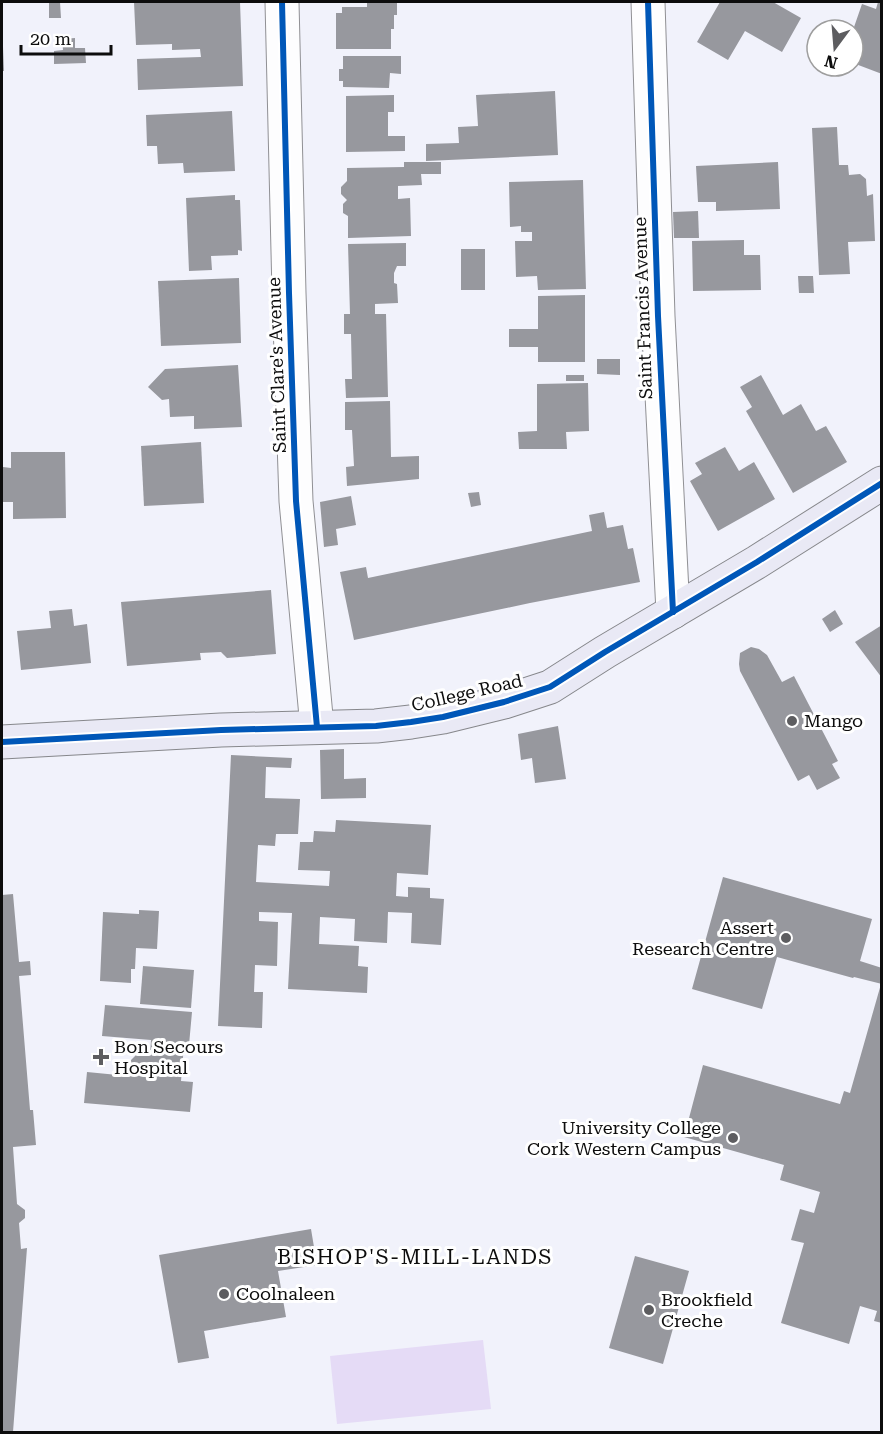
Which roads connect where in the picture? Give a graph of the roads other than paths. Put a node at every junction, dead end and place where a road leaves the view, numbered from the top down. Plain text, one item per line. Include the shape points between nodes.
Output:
1 (282, 2) edge
2 (648, 2) edge
3 (882, 483) edge
4 (673, 612) junction
5 (317, 727) junction
6 (2, 735) edge
7 (2, 742) edge

1 - 5 street, Saint Clare's Avenue via 296,501
2 - 4 street, Saint Francis Avenue via 657,306
3 - 4 street, College Road
4 - 5 street, College Road via 550,687 535,692 411,722
5 - 7 street, College Road
6 - 7 street

